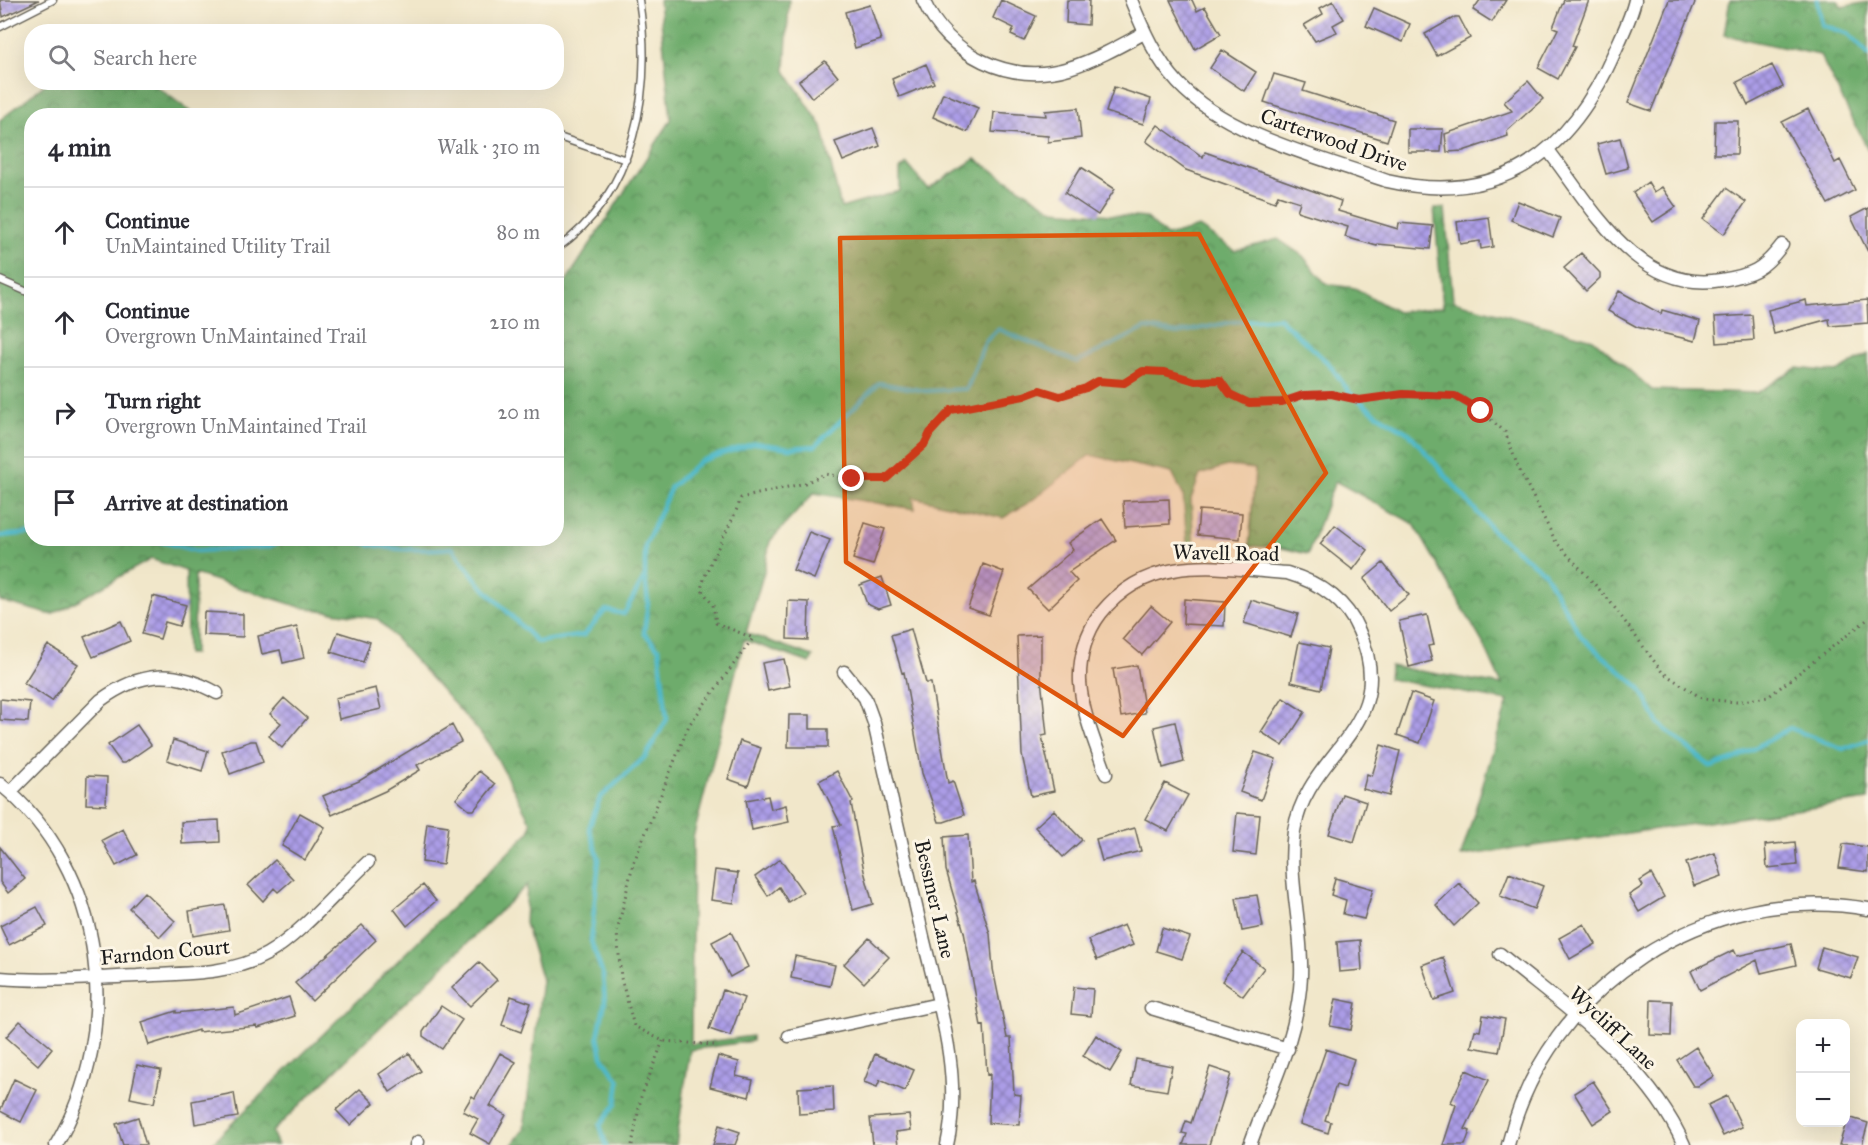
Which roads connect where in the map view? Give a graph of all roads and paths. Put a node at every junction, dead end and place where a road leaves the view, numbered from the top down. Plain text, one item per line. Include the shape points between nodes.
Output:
1 (53, 0) edge
2 (639, 0) edge
3 (923, 0) edge
4 (1131, 0) edge
5 (1635, 0) edge
6 (0, 27) edge
7 (1144, 33) junction
8 (564, 139) edge
9 (1548, 150) junction
10 (626, 160) junction
11 (564, 242) edge
12 (1782, 245) dead end
13 (0, 280) edge
14 (24, 290) edge
15 (1868, 620) edge
16 (844, 672) dead end
17 (217, 693) dead end
18 (1106, 774) dead end
19 (5, 788) edge
20 (368, 862) dead end
21 (1868, 909) edge
22 (1500, 954) dead end
23 (0, 978) edge
24 (96, 978) junction
25 (939, 1004) junction
26 (1152, 1008) dead end
27 (1574, 1016) junction
28 (789, 1036) dead end
29 (663, 1041) junction
30 (714, 1045) dead end
31 (1288, 1049) junction
32 (56, 1145) edge
33 (632, 1145) edge
34 (947, 1145) edge
35 (1250, 1145) edge
36 (1508, 1145) edge
37 (1684, 1145) edge

1 - 6 lane
2 - 10 lane via 644,33 640,112
3 - 7 street via 934,21 958,46 988,64 1024,73 1067,68
4 - 7 street, Carterwood Drive
5 - 9 street, Carterwood Drive via 1594,96
7 - 9 street, Carterwood Drive via 1179,85 1221,118 1387,182 1426,188 1467,186 1498,177
8 - 10 lane
9 - 12 street via 1617,239 1633,256 1662,274 1706,282 1741,277 1768,263
10 - 11 lane via 614,186 590,219
13 - 14 lane
15 - 29 path via 1768,697 1736,702 1703,699 1662,672 1609,600 1556,542 1505,432 1481,411 1455,396 1403,394 1359,400 1331,394 1249,403 1230,394 1220,380 1195,381 1165,372 1143,371 1124,383 1098,381 1060,396 1040,390 951,410 924,445 886,479 825,474 805,483 741,498 708,564 701,589 713,605 716,623 753,638 689,725 633,864 617,932 621,978 634,1026
16 - 25 street, Bessmer Lane via 865,698 874,723
17 - 19 street via 194,680 171,675 135,681 101,700
18 - 31 street, Wavell Road via 1083,700 1081,662 1097,619 1131,585 1155,573 1186,567 1287,573 1330,594 1356,624 1369,662 1369,691 1364,709 1348,740 1314,781 1295,827 1292,867 1301,974
19 - 24 street via 52,842 71,876 93,944
20 - 24 street, Farndon Court via 279,947 248,963 213,971
21 - 27 street via 1806,903 1764,907 1711,921 1632,962
22 - 27 street, Wycliff Lane
23 - 24 street, Farndon Court
24 - 32 street via 97,1017 87,1071
25 - 28 street
25 - 34 street, Bessmer Lane via 951,1071 952,1109
26 - 31 street
27 - 36 street via 1551,1046 1526,1091
27 - 37 street, Wycliff Lane via 1635,1072 1666,1112
29 - 30 path
29 - 33 path via 641,1097
31 - 35 street, Wavell Road

